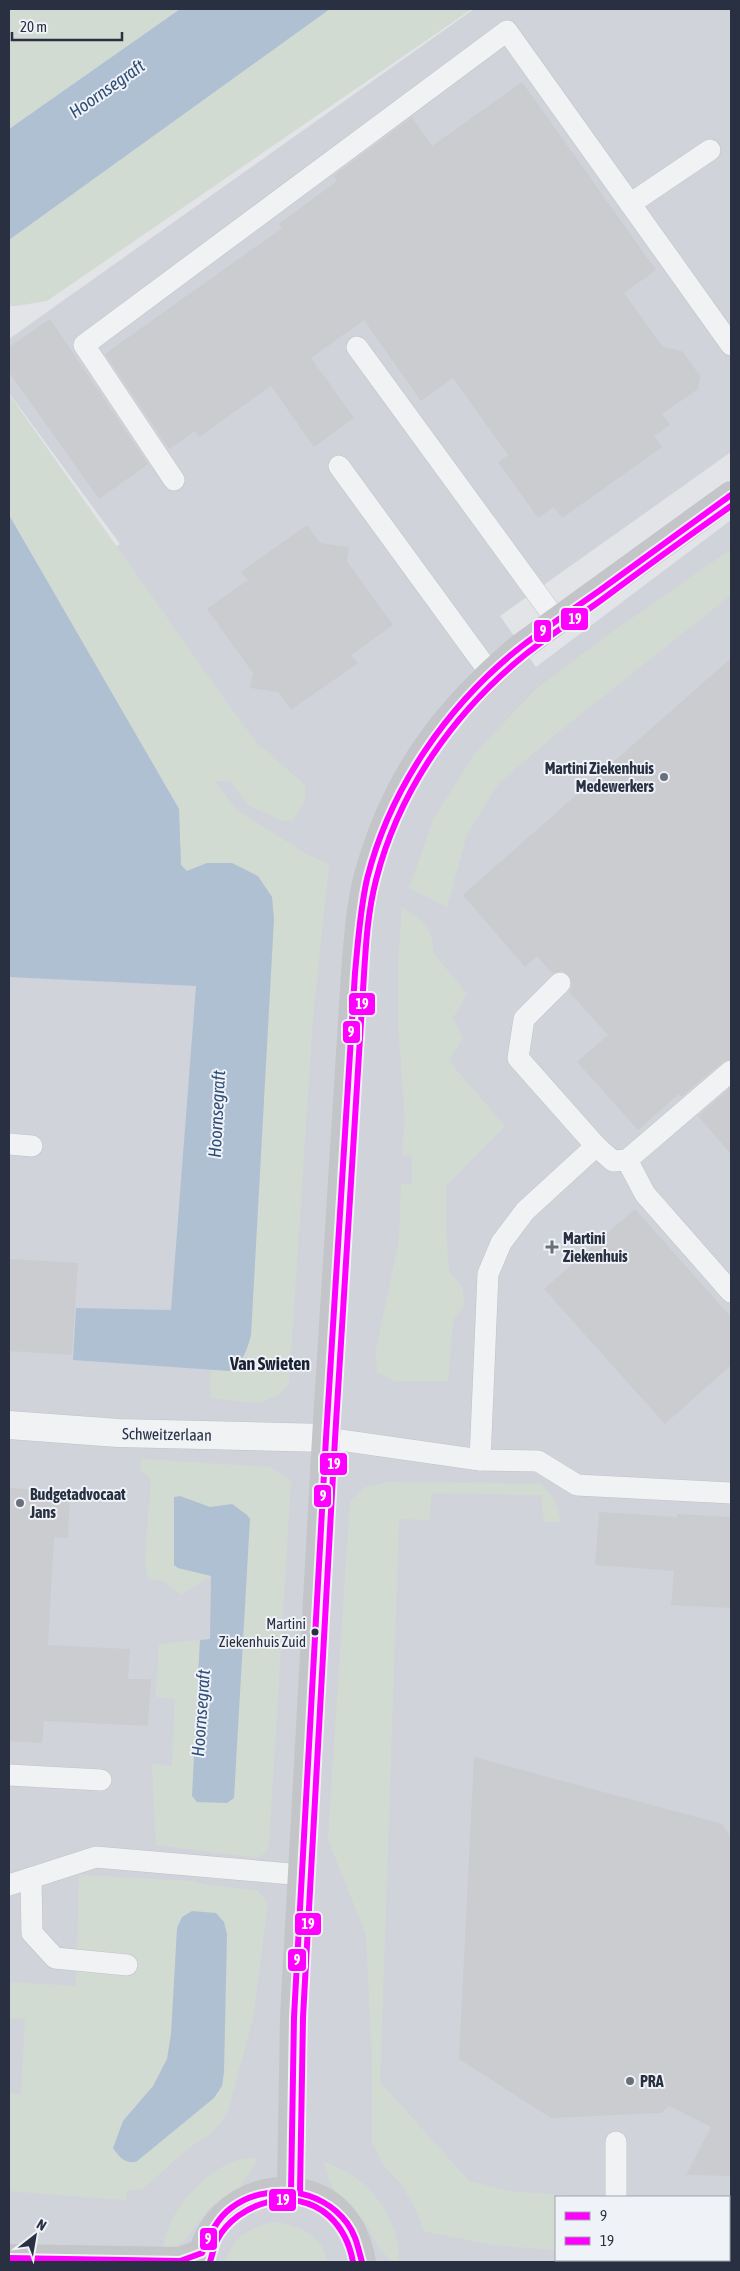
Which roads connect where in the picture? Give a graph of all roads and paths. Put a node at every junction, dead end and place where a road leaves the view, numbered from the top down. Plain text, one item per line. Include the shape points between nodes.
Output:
1 (710, 150) dead end
2 (630, 204) junction
3 (731, 345) edge
4 (357, 347) dead end
5 (339, 466) dead end
6 (174, 480) dead end
7 (731, 495) edge
8 (556, 621) junction
9 (490, 673) junction
10 (560, 982) dead end
11 (731, 1071) edge
12 (9, 1144) edge
13 (32, 1146) dead end
14 (596, 1146) junction
15 (628, 1160) junction
16 (731, 1292) edge
17 (9, 1425) edge
18 (326, 1438) junction
19 (480, 1460) junction
20 (731, 1494) edge
21 (9, 1775) edge
22 (101, 1780) dead end
23 (303, 1875) junction
24 (31, 1878) junction
25 (9, 1884) edge
26 (127, 1965) dead end
27 (616, 2142) dead end
28 (291, 2192) junction
29 (616, 2196) edge
30 (9, 2258) edge
31 (202, 2258) edge
32 (362, 2262) edge

1 - 2 lane
2 - 3 lane
2 - 6 lane via 507,31 84,345
4 - 8 lane
5 - 9 lane
7 - 8 street
8 - 9 street
9 - 18 street via 426,745 392,809 370,865 360,918 355,973
10 - 14 lane via 524,1019 518,1058
11 - 15 lane
12 - 13 lane
14 - 15 lane via 613,1161
14 - 19 lane via 525,1211 501,1243 488,1274
15 - 16 lane via 645,1194
17 - 18 street, Schweitzerlaan via 118,1433
18 - 19 lane
18 - 23 street
19 - 20 lane via 538,1461 576,1485
21 - 22 lane
23 - 24 lane via 96,1857
23 - 28 street via 294,2017
24 - 25 lane
24 - 26 lane via 32,1933 55,1958
27 - 29 lane
28 - 31 street via 261,2193 232,2208 209,2235
28 - 32 street via 328,2204 343,2217 357,2240
30 - 31 street via 180,2261

